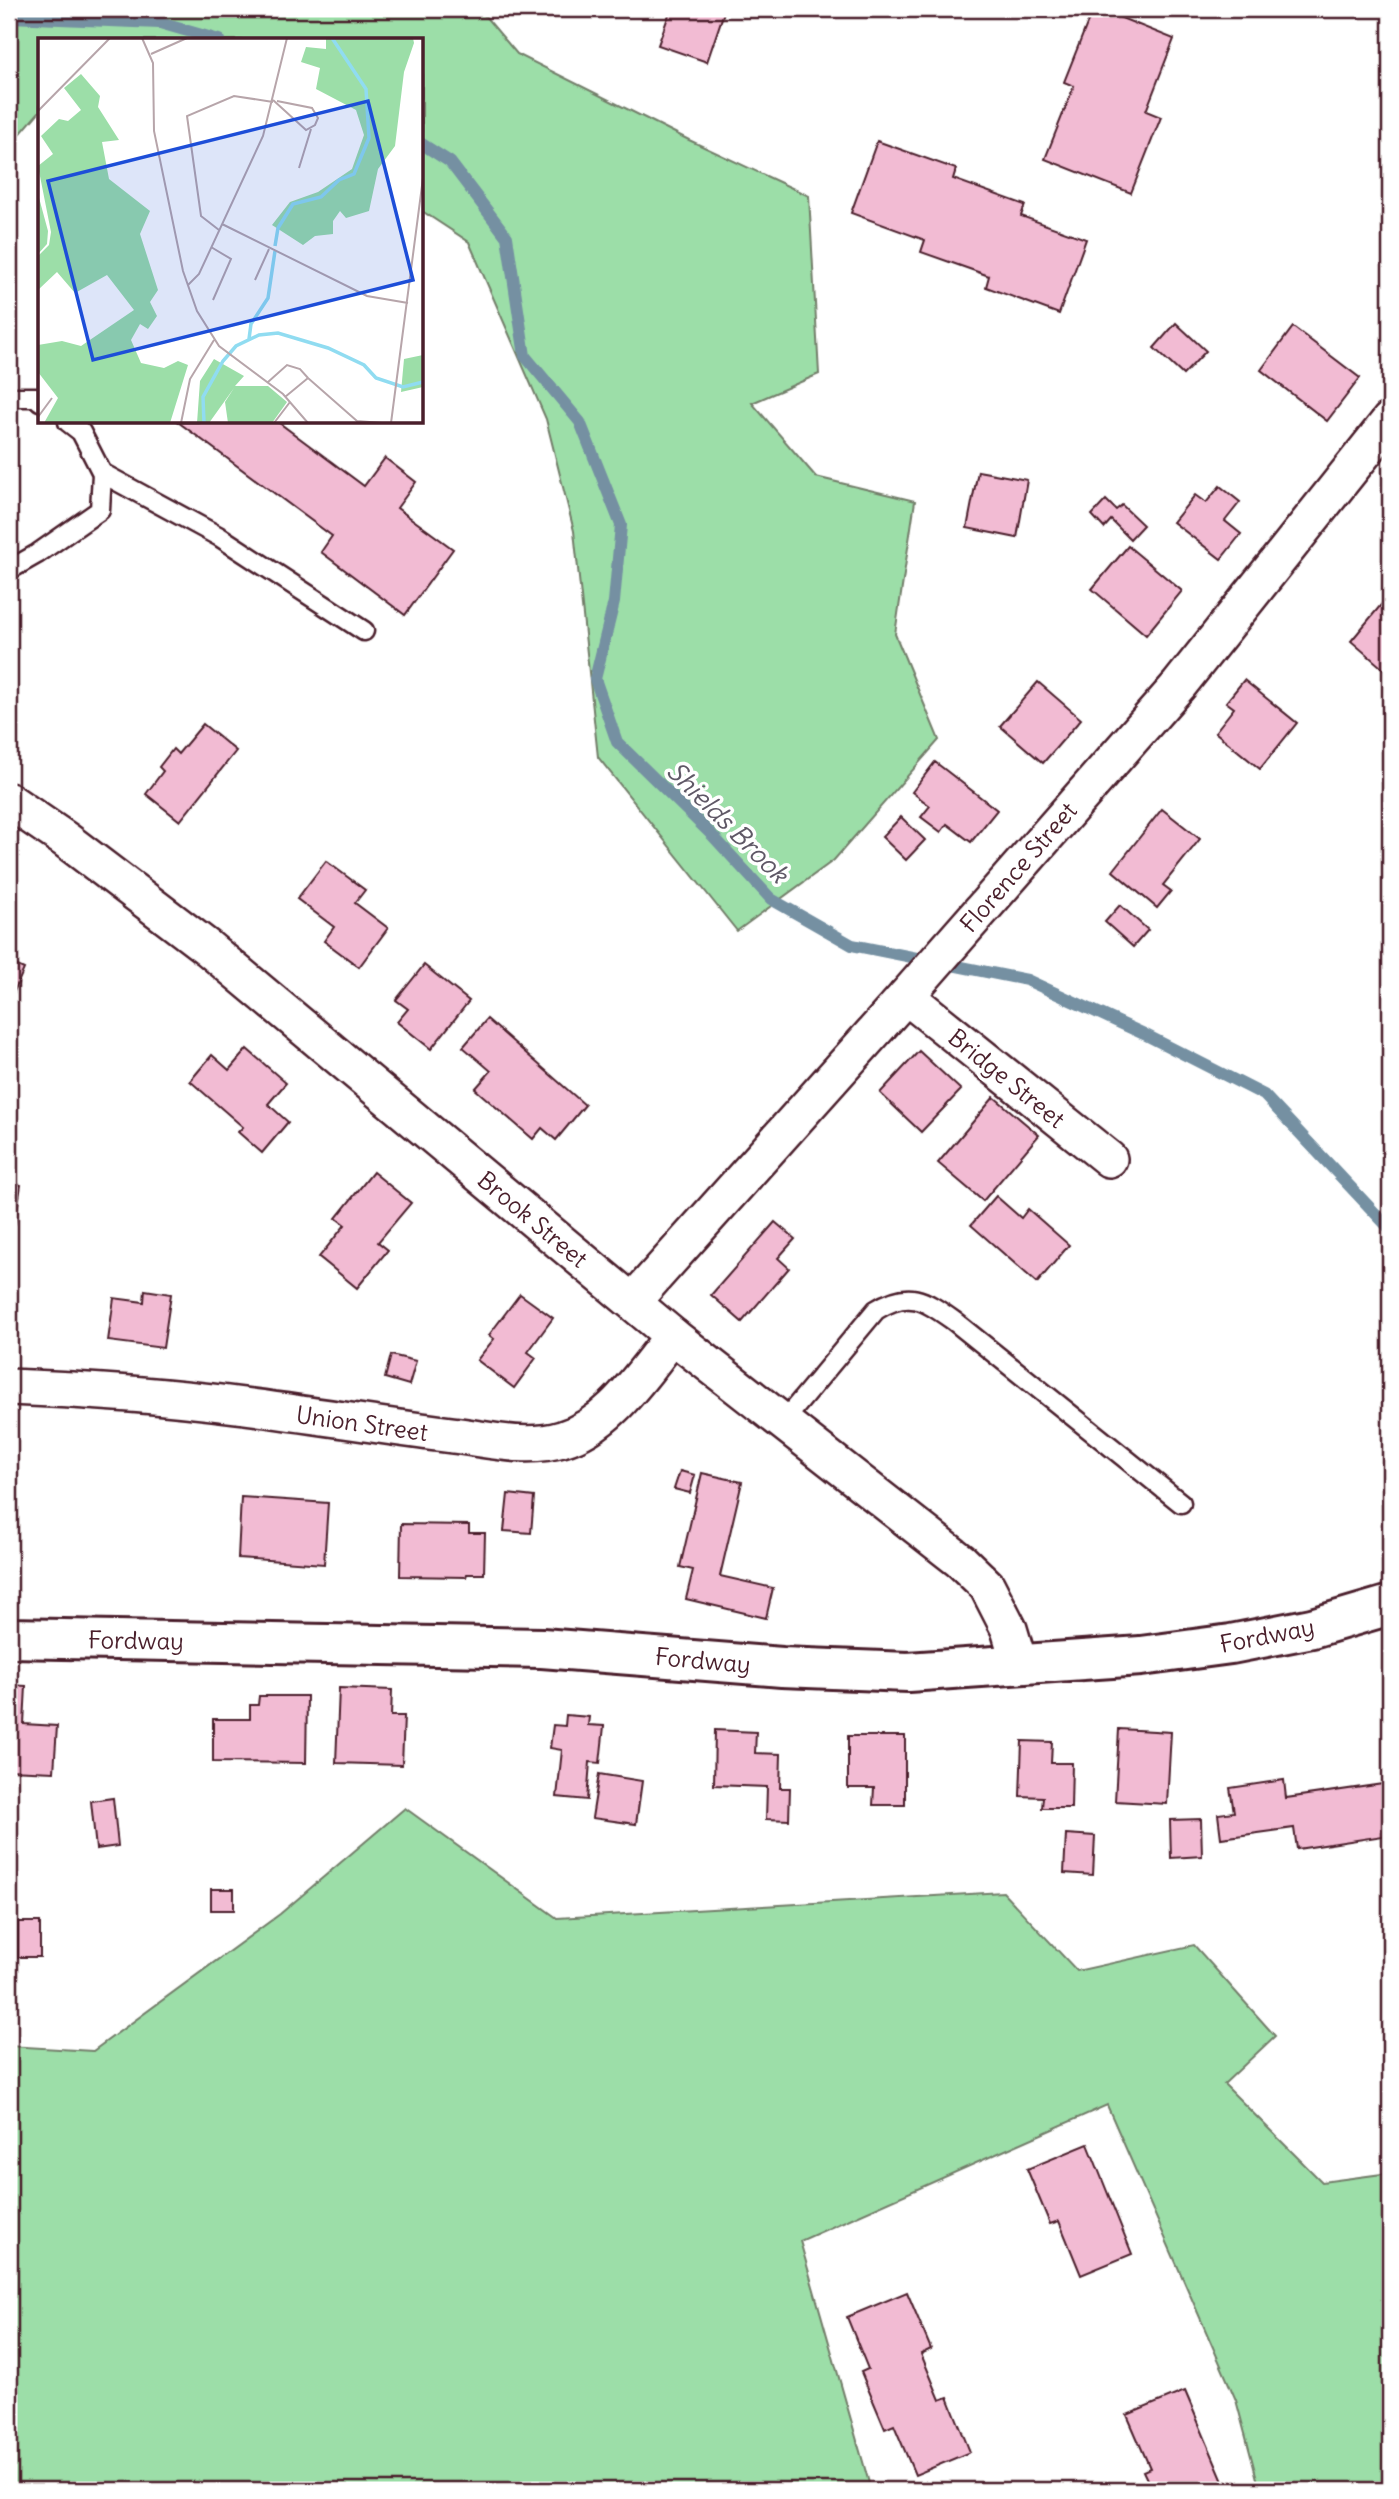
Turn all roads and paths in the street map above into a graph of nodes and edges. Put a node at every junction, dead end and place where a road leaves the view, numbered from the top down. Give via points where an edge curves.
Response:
1 (9, 397) edge
2 (38, 399) edge
3 (1390, 420) edge
4 (71, 424) edge
5 (103, 473) junction
6 (9, 570) edge
7 (363, 631) dead end
8 (9, 802) edge
9 (913, 988) junction
10 (1109, 1159) dead end
11 (633, 1301) junction
12 (673, 1336) junction
13 (9, 1387) edge
14 (783, 1422) junction
15 (1181, 1503) dead end
16 (1390, 1605) edge
17 (9, 1638) edge
18 (1020, 1666) junction

1 - 2 lane
3 - 9 street, Florence Street via 1179,685
4 - 5 lane via 81,432
5 - 6 lane via 100,510
5 - 7 lane via 220,537
8 - 11 street, Brook Street via 208,948
9 - 10 street, Bridge Street
9 - 11 street, Florence Street
11 - 12 street, Brook Street
12 - 13 street, Union Street via 610,1410 587,1428 540,1444 197,1400
12 - 14 street, Brook Street
14 - 15 lane via 876,1310 892,1300 912,1297 954,1321
14 - 18 street, Brook Street via 987,1586 1009,1629
16 - 18 street, Fordway via 1312,1628 1231,1644
17 - 18 street, Fordway via 542,1648 908,1672

